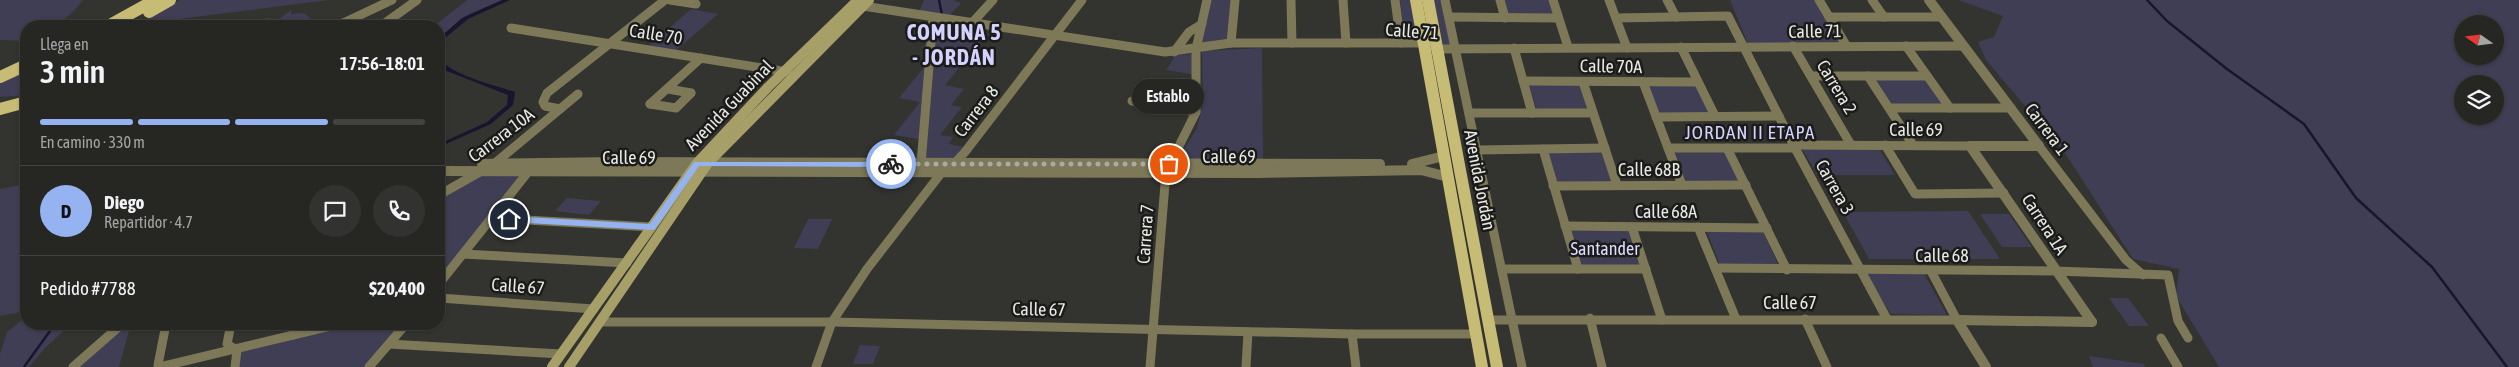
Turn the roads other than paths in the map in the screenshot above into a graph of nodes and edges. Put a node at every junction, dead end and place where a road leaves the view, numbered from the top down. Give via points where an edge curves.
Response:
1 (155, 0) edge
2 (170, 0) edge
3 (392, 0) edge
4 (417, 0) edge
5 (665, 0) edge
6 (670, 0) edge
7 (993, 0) edge
8 (1082, 0) edge
9 (1207, 0) edge
10 (1235, 0) edge
11 (1291, 0) edge
12 (1343, 0) edge
13 (1395, 0) edge
14 (1416, 0) edge
15 (1428, 0) edge
16 (1445, 0) edge
17 (1500, 0) edge
18 (1553, 0) edge
19 (1609, 0) edge
20 (1667, 0) edge
21 (1819, 0) edge
22 (1872, 0) edge
23 (1929, 0) edge
24 (863, 2) edge
25 (695, 4) edge
26 (1449, 17) junction
27 (1829, 17) junction
28 (1884, 17) junction
29 (1942, 17) junction
30 (933, 18) junction
31 (1505, 18) junction
32 (1558, 18) junction
33 (1616, 18) junction
34 (1676, 18) junction
35 (119, 20) edge
36 (134, 20) edge
37 (350, 20) edge
38 (390, 20) edge
39 (972, 23) junction
40 (1202, 24) junction
41 (511, 28) dead end
42 (1056, 34) junction
43 (1231, 43) junction
44 (1292, 43) junction
45 (1346, 43) junction
46 (1401, 43) junction
47 (1424, 43) junction
48 (610, 44) junction
49 (1846, 45) junction
50 (1793, 46) junction
51 (1906, 46) junction
52 (1963, 46) junction
53 (1568, 47) junction
54 (1680, 47) junction
55 (1743, 47) junction
56 (1455, 48) junction
57 (1514, 48) junction
58 (1627, 48) junction
59 (1437, 49) junction
60 (1196, 50) junction
61 (1174, 52) junction
62 (701, 58) junction
63 (20, 68) edge
64 (785, 72) junction
65 (796, 73) junction
66 (1811, 76) junction
67 (1868, 76) junction
68 (1927, 76) junction
69 (0, 77) edge
70 (1523, 81) junction
71 (1583, 82) junction
72 (1643, 82) junction
73 (1698, 82) junction
74 (668, 89) junction
75 (578, 94) dead end
76 (0, 100) edge
77 (20, 100) edge
78 (20, 101) edge
79 (20, 101) edge
80 (1132, 101) dead end
81 (0, 104) edge
82 (650, 104) joint
83 (1890, 108) junction
84 (1950, 108) junction
85 (2010, 108) junction
86 (0, 109) edge
87 (560, 109) junction
88 (1196, 112) junction
89 (1469, 113) junction
90 (1532, 113) junction
91 (1593, 113) junction
92 (1715, 116) junction
93 (1779, 116) junction
94 (1656, 117) junction
95 (1852, 145) junction
96 (1885, 145) junction
97 (1913, 145) junction
98 (1794, 146) junction
99 (1970, 146) junction
100 (2039, 146) junction
101 (1605, 148) junction
102 (1668, 148) junction
103 (1727, 148) junction
104 (1543, 149) junction
105 (1477, 150) junction
106 (1444, 156) junction
107 (536, 163) junction
108 (708, 163) junction
109 (445, 164) edge
110 (494, 164) junction
111 (921, 164) junction
112 (954, 164) junction
113 (1168, 168) junction
114 (445, 170) edge
115 (696, 170) junction
116 (484, 171) junction
117 (528, 172) junction
118 (942, 172) junction
119 (1448, 177) junction
120 (1617, 185) junction
121 (1682, 185) junction
122 (1746, 185) junction
123 (1553, 186) junction
124 (445, 192) edge
125 (2004, 193) junction
126 (491, 218) junction
127 (1565, 226) junction
128 (652, 227) junction
129 (1632, 227) junction
130 (1698, 227) junction
131 (1767, 228) junction
132 (463, 254) junction
133 (626, 263) junction
134 (1715, 268) junction
135 (1502, 269) junction
136 (1578, 269) junction
137 (1646, 269) junction
138 (1787, 270) junction
139 (1862, 271) junction
140 (1931, 271) junction
141 (2055, 271) junction
142 (2143, 275) junction
143 (445, 276) edge
144 (445, 298) edge
145 (594, 309) junction
146 (1512, 318) junction
147 (1590, 318) junction
148 (1805, 319) junction
149 (1887, 319) junction
150 (1489, 320) junction
151 (1662, 320) junction
152 (1736, 320) junction
153 (1957, 320) junction
154 (600, 322) junction
155 (832, 322) junction
156 (2092, 322) joint
157 (1154, 329) junction
158 (115, 330) edge
159 (165, 330) edge
160 (230, 330) edge
161 (294, 330) edge
162 (314, 330) edge
163 (401, 330) edge
164 (1248, 332) junction
165 (1352, 334) junction
166 (1476, 334) junction
167 (293, 335) junction
168 (2161, 338) dead end
169 (2188, 338) dead end
170 (389, 344) junction
171 (237, 350) junction
172 (561, 354) junction
173 (73, 367) edge
174 (163, 367) edge
175 (234, 367) edge
176 (369, 367) edge
177 (552, 367) edge
178 (569, 367) edge
179 (816, 367) edge
180 (1150, 367) edge
181 (1246, 367) edge
182 (1356, 367) edge
183 (1482, 367) edge
184 (1497, 367) edge
185 (1522, 367) edge
186 (1602, 367) edge
187 (1827, 367) edge
188 (1986, 367) edge
189 (2178, 367) edge

1 - 35 main road
2 - 36 main road
3 - 37 street
4 - 38 street
5 - 48 street
6 - 25 street
7 - 39 street
8 - 42 street, Carrera 8
9 - 40 street, Carrera 7
10 - 43 street
11 - 44 street
12 - 45 street
13 - 46 street
14 - 47 main road, Avenida Jordán
15 - 59 main road, Avenida Jordán
16 - 26 street
17 - 31 street
18 - 32 street
19 - 33 street
20 - 34 street
21 - 27 street
22 - 28 street
23 - 29 street, Carrera 1
24 - 30 street, Calle 71
24 - 64 main road, Avenida Guabinal
24 - 65 main road, Avenida Guabinal
26 - 31 street
26 - 56 street
27 - 28 street
27 - 49 street
28 - 29 street
29 - 52 street, Carrera 1
30 - 39 street, Calle 71
30 - 111 street
31 - 32 street
32 - 53 street
33 - 34 street
33 - 58 street
34 - 55 street, Carrera 3 via 1728,16
39 - 42 street, Calle 71
40 - 60 street, Carrera 7
40 - 61 street via 1189,32
41 - 48 street, Calle 70
42 - 61 street, Calle 71 via 1154,52
42 - 112 street, Carrera 8
43 - 44 street, Calle 71
43 - 60 street, Calle 71
44 - 45 street, Calle 71
45 - 46 street, Calle 71
46 - 47 street, Calle 71
47 - 59 street, Calle 71
47 - 106 main road, Avenida Jordán
48 - 62 street, Calle 70
48 - 87 street via 547,93 542,102 545,106
49 - 50 street, Calle 71
49 - 51 street, Calle 71
50 - 55 street, Calle 71
50 - 66 street, Carrera 2
51 - 52 street, Calle 71
51 - 68 street
52 - 85 street, Carrera 1
53 - 57 street, Calle 71
53 - 58 street, Calle 71
54 - 55 street, Calle 71
54 - 58 street, Calle 71
54 - 73 street
55 - 93 street, Carrera 3
56 - 57 street, Calle 71
56 - 59 street, Calle 71
56 - 89 street
57 - 70 street
59 - 150 main road, Avenida Jordán
60 - 61 street, Calle 71
60 - 88 street, Carrera 7
62 - 64 street, Calle 70
62 - 74 street
63 - 69 main road
64 - 65 street, Calle 70
64 - 115 main road, Avenida Guabinal
65 - 108 main road, Avenida Guabinal
66 - 67 street
66 - 95 street, Carrera 2
67 - 68 street
67 - 83 street
68 - 84 street
70 - 71 street, Calle 70A
70 - 90 street
71 - 72 street, Calle 70A
71 - 91 street
72 - 73 street, Calle 70A
72 - 94 street
73 - 92 street
74 - 82 street
74 - 82 street via 691,92 676,108
75 - 87 street, Carrera 10A
76 - 77 main road
78 - 81 main road
79 - 86 main road
80 - 88 street
83 - 84 street
83 - 97 street
84 - 85 street
85 - 100 street, Carrera 1
87 - 110 street, Carrera 10A
88 - 113 street, Carrera 7
89 - 90 street
89 - 105 street
90 - 91 street
91 - 101 street
92 - 93 street
92 - 94 street
93 - 98 street, Carrera 3
94 - 102 street
95 - 96 street, Calle 69
95 - 98 street, Calle 69
96 - 97 street, Calle 69
96 - 125 street via 1915,194
97 - 99 street, Calle 69
98 - 103 street, Calle 69
98 - 139 street, Carrera 3
99 - 100 street, Calle 69
99 - 125 street, Carrera 1A
100 - 142 street, Carrera 1 via 2126,260
101 - 104 street
101 - 120 street
102 - 103 street, Calle 69
102 - 121 street
103 - 122 street
104 - 105 street
104 - 123 street
105 - 135 street
106 - 113 street, Calle 69 via 1423,164
106 - 119 main road, Avenida Jordán
107 - 110 street, Calle 69
107 - 115 street, Calle 69
107 - 117 street
108 - 111 street, Calle 69
108 - 115 main road, Avenida Guabinal
109 - 110 street, Calle 69
110 - 116 street, Carrera 10A
111 - 112 street, Calle 69
112 - 113 street, Calle 69
112 - 118 street, Carrera 8
113 - 118 street, Calle 69
113 - 119 street, Calle 69 via 1424,170
113 - 157 street, Carrera 7
114 - 116 street, Calle 69
115 - 117 street, Calle 69
115 - 118 street, Calle 69
115 - 128 main road, Avenida Guabinal
115 - 154 main road, Avenida Guabinal
116 - 117 street, Calle 69
116 - 124 street, Carrera 10A
117 - 126 street
118 - 155 street, Carrera 8 via 867,269
119 - 166 main road, Avenida Jordán
120 - 121 street, Calle 68B
120 - 123 street, Calle 68B
121 - 122 street, Calle 68B
122 - 131 street
123 - 127 street
125 - 141 street, Carrera 1A
126 - 128 street
126 - 132 street
127 - 129 street, Calle 68A
127 - 136 street
128 - 133 main road, Avenida Guabinal
129 - 130 street, Calle 68A
129 - 137 street
130 - 131 street, Calle 68A
130 - 134 street
131 - 138 street
132 - 133 street
132 - 143 street
133 - 145 main road, Avenida Guabinal
134 - 138 street, Calle 68
134 - 152 street
135 - 136 street
135 - 146 street
136 - 137 street
137 - 151 street
138 - 139 street, Calle 68
139 - 140 street, Calle 68
139 - 149 street, Carrera 3
140 - 141 street, Calle 68
140 - 153 street
141 - 142 street, Calle 68
141 - 156 street, Carrera 1A
142 - 169 street, Calle 68 via 2168,275 2178,321
144 - 145 street, Calle 67
145 - 172 main road, Avenida Guabinal
146 - 147 street, Calle 67
146 - 150 street, Calle 67
146 - 185 street
147 - 151 street, Calle 67
147 - 186 street
148 - 149 street, Calle 67
148 - 152 street, Calle 67
148 - 187 street
149 - 153 street, Calle 67
150 - 184 main road, Avenida Jordán
151 - 152 street, Calle 67
153 - 156 street, Calle 67
153 - 188 street
154 - 155 street, Calle 67
154 - 178 main road, Avenida Guabinal
155 - 157 street, Calle 67
155 - 179 street, Carrera 8
157 - 164 street, Calle 67
157 - 180 street, Carrera 7
158 - 173 street
159 - 174 street via 158,365
160 - 171 street via 227,344
161 - 167 street
162 - 167 street
163 - 170 street
164 - 165 street, Calle 67
164 - 181 street
165 - 166 street, Calle 67
165 - 182 street
166 - 183 main road, Avenida Jordán
167 - 171 street
168 - 189 street
170 - 172 street
170 - 176 street
171 - 174 street
171 - 175 street
172 - 177 main road, Avenida Guabinal

